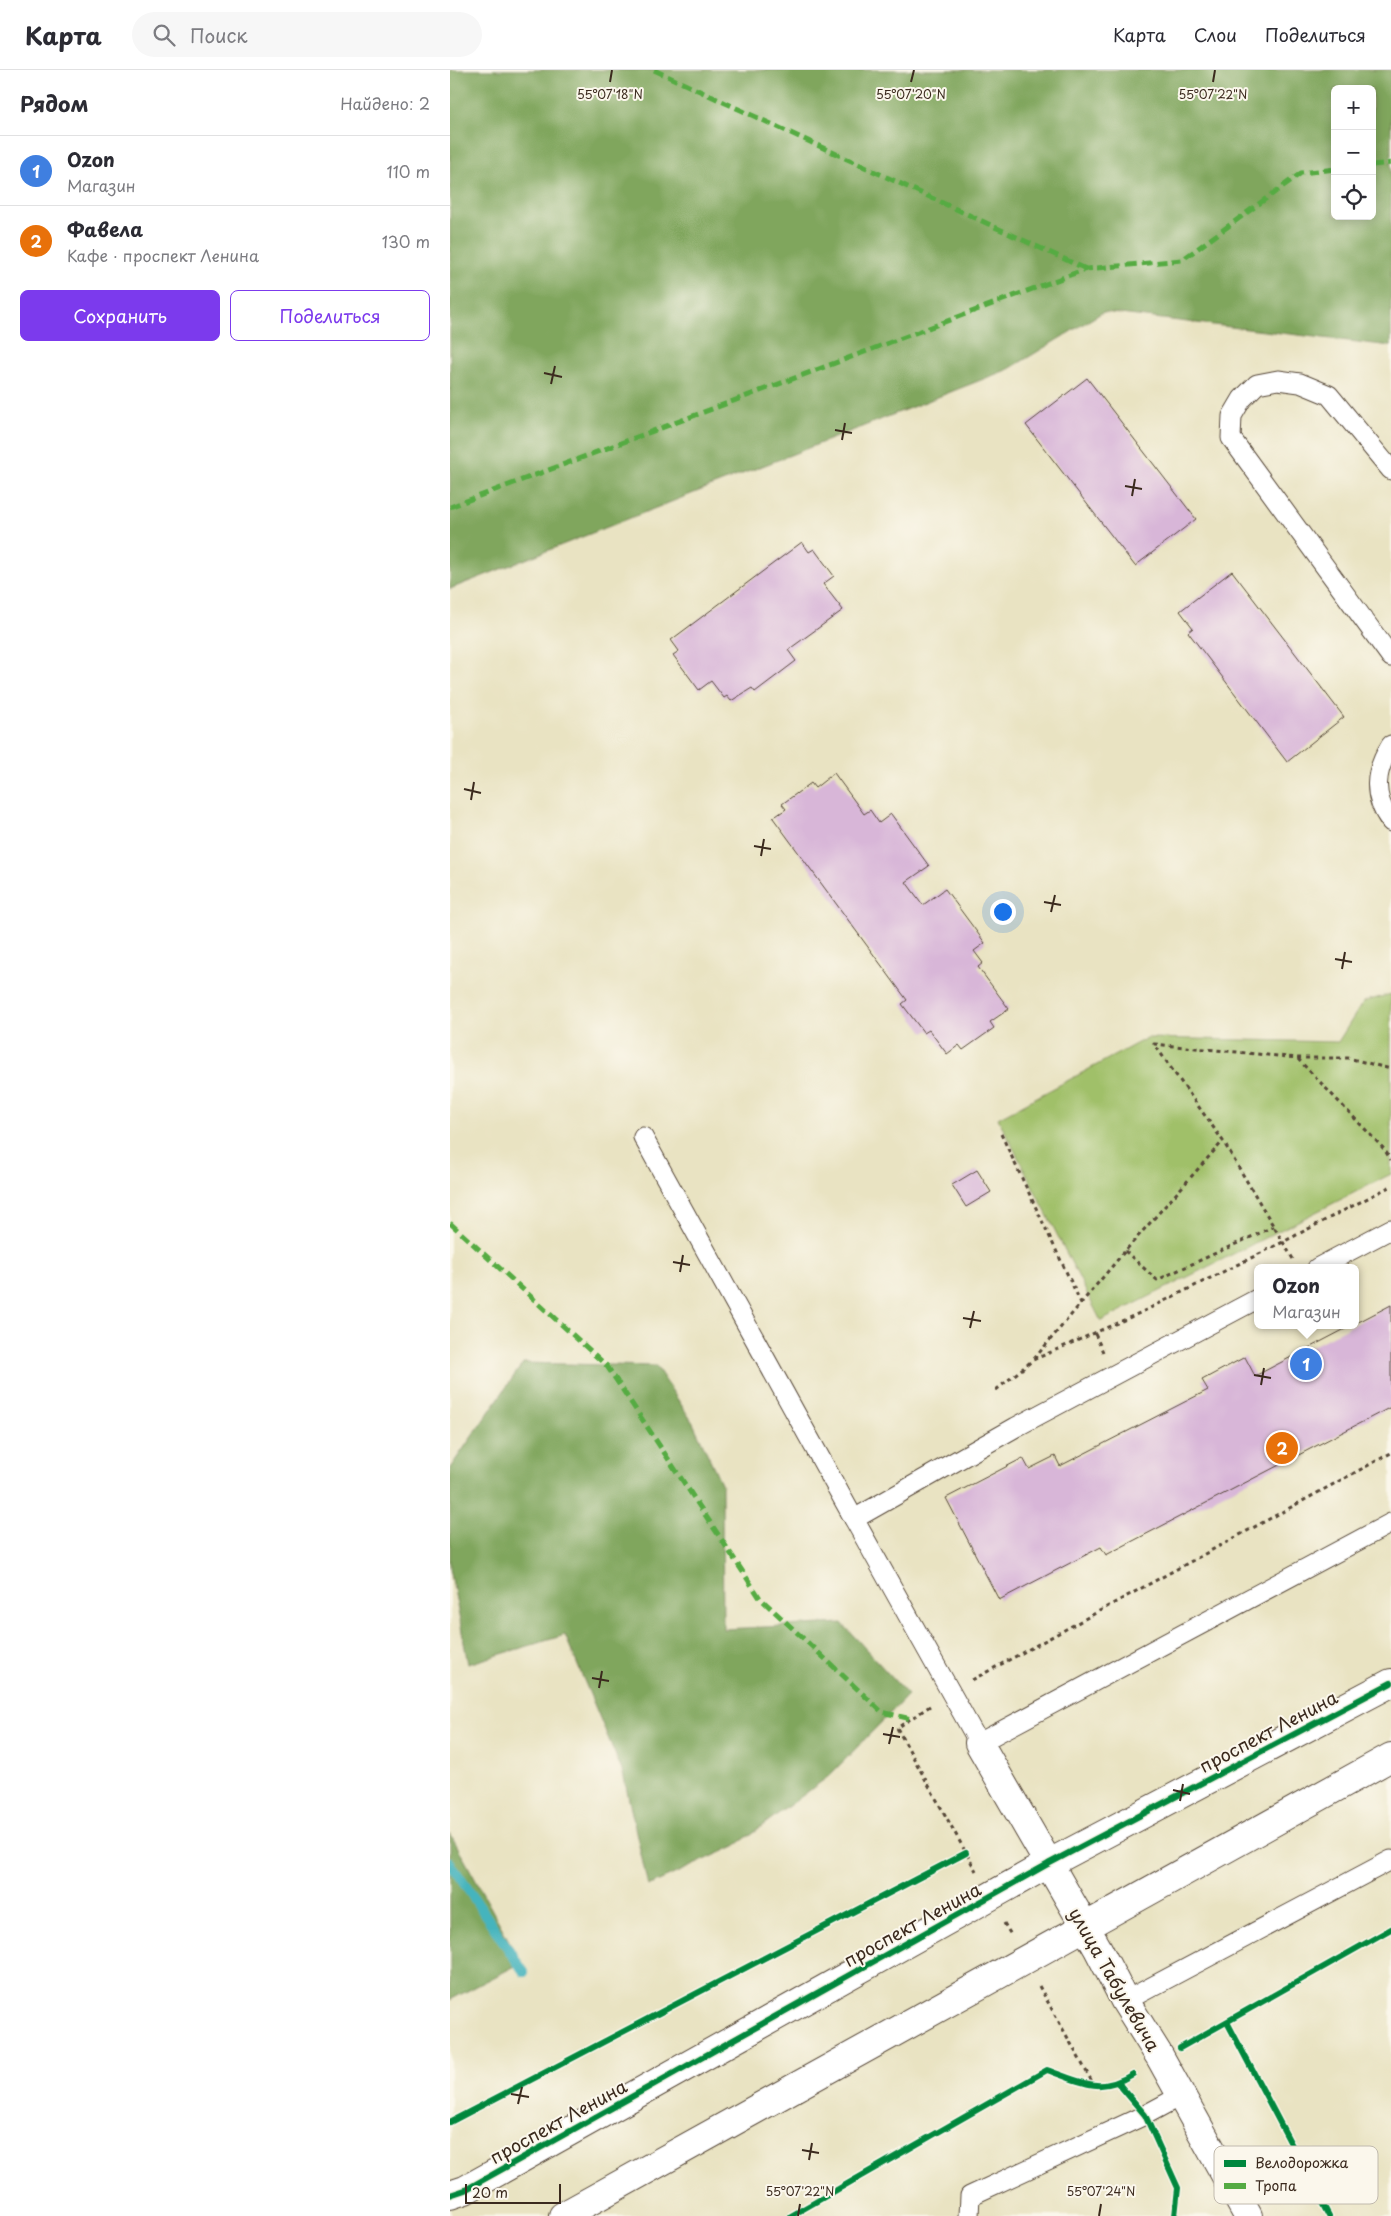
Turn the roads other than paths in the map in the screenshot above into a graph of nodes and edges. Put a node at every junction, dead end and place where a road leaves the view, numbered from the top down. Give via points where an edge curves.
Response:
1 (1391, 470) edge
2 (1391, 657) edge
3 (1391, 745) edge
4 (1391, 822) edge
5 (643, 1137) dead end
6 (1391, 1229) edge
7 (1325, 1264) edge
8 (1254, 1301) edge
9 (854, 1519) junction
10 (1391, 1523) edge
11 (1391, 1683) edge
12 (979, 1743) junction
13 (1391, 1757) edge
14 (1391, 1860) edge
15 (1048, 1864) junction
16 (1085, 1926) junction
17 (1125, 2001) junction
18 (1182, 2096) junction
19 (1214, 2154) edge
20 (450, 2195) edge
21 (1241, 2204) edge
22 (563, 2216) edge
23 (969, 2216) edge
24 (1248, 2216) edge

1 - 2 lane via 1329,395 1300,384 1278,380 1257,384 1242,399 1232,416 1231,438
3 - 4 lane via 1384,756 1376,785 1381,808
5 - 9 lane
6 - 7 lane
8 - 9 lane via 1016,1427
9 - 12 lane
10 - 12 lane
11 - 15 street, проспект Ленина
12 - 15 street, улица Табулевича
13 - 16 street
14 - 17 lane
15 - 16 street, улица Табулевича
15 - 20 street, проспект Ленина via 465,2190
16 - 17 street, улица Табулевича
16 - 22 street
17 - 18 street, улица Табулевича
18 - 19 street, улица Табулевича
18 - 23 lane via 970,2196
21 - 24 street, улица Табулевича

